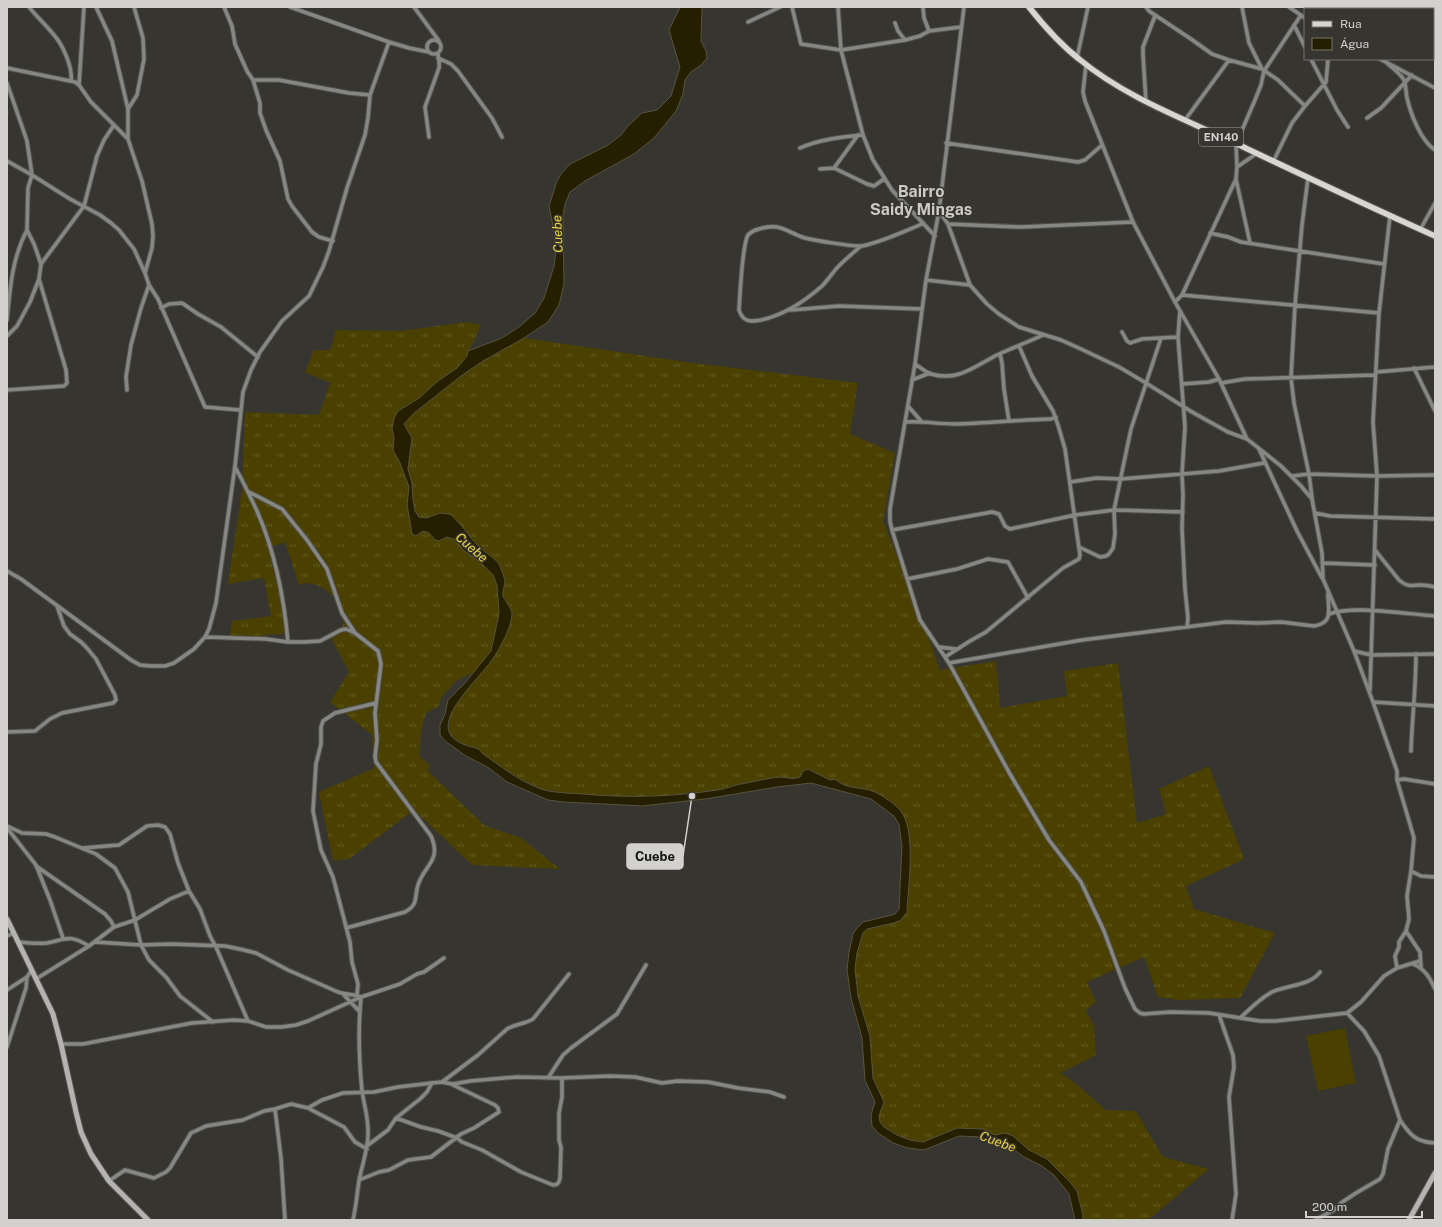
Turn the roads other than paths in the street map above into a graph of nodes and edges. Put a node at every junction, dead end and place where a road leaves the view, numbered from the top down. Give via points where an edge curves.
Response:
1 (29, 7) edge
2 (84, 7) edge
3 (96, 7) edge
4 (134, 7) edge
5 (224, 7) edge
6 (292, 7) edge
7 (414, 7) edge
8 (780, 7) edge
9 (792, 7) edge
10 (838, 7) edge
11 (923, 7) edge
12 (964, 7) edge
13 (1029, 7) edge
14 (1088, 7) edge
15 (1146, 7) edge
16 (1242, 7) edge
17 (1289, 7) edge
18 (1301, 15) junction
19 (1155, 16) junction
20 (1304, 17) edge
21 (748, 22) dead end
22 (895, 23) dead end
23 (1294, 25) junction
24 (961, 27) junction
25 (432, 30) junction
26 (929, 31) junction
27 (905, 40) junction
28 (389, 42) junction
29 (429, 42) junction
30 (440, 42) junction
31 (1304, 45) edge
32 (418, 50) junction
33 (841, 50) junction
34 (429, 52) junction
35 (438, 53) junction
36 (438, 58) junction
37 (1078, 58) junction
38 (1229, 60) junction
39 (1312, 60) edge
40 (1328, 60) edge
41 (1382, 60) edge
42 (1386, 62) junction
43 (1086, 65) junction
44 (7, 68) edge
45 (1263, 70) junction
46 (1412, 75) junction
47 (253, 80) junction
48 (72, 81) junction
49 (1405, 81) junction
50 (7, 83) edge
51 (79, 85) junction
52 (1325, 85) junction
53 (1435, 88) edge
54 (370, 95) junction
55 (1146, 102) junction
56 (1305, 106) junction
57 (128, 109) junction
58 (1367, 118) dead end
59 (1185, 120) junction
60 (114, 126) junction
61 (1348, 127) dead end
62 (858, 135) junction
63 (863, 135) junction
64 (429, 137) dead end
65 (502, 137) dead end
66 (128, 139) junction
67 (946, 144) junction
68 (1236, 144) junction
69 (1102, 145) junction
70 (800, 148) dead end
71 (1435, 150) edge
72 (1256, 154) junction
73 (7, 162) edge
74 (1273, 162) junction
75 (1237, 167) junction
76 (834, 168) junction
77 (820, 169) dead end
78 (32, 174) junction
79 (884, 178) junction
80 (1308, 178) junction
81 (1236, 179) junction
82 (1435, 203) edge
83 (84, 206) junction
84 (939, 211) junction
85 (1390, 216) junction
86 (1134, 222) junction
87 (922, 224) junction
88 (948, 224) junction
89 (27, 230) junction
90 (1420, 230) junction
91 (1210, 233) junction
92 (935, 236) junction
93 (1435, 236) edge
94 (333, 241) junction
95 (1250, 243) junction
96 (860, 246) junction
97 (1301, 252) junction
98 (41, 264) junction
99 (1384, 264) junction
100 (145, 273) junction
101 (39, 279) junction
102 (926, 280) junction
103 (149, 285) junction
104 (970, 285) junction
105 (1182, 295) junction
106 (1175, 302) junction
107 (1295, 305) junction
108 (162, 308) junction
109 (922, 309) junction
110 (790, 310) junction
111 (1180, 310) junction
112 (1378, 313) junction
113 (7, 320) edge
114 (1122, 332) dead end
115 (1043, 335) junction
116 (7, 336) edge
117 (1154, 338) junction
118 (1161, 338) junction
119 (1178, 338) junction
120 (1158, 344) junction
121 (1019, 346) junction
122 (1000, 354) junction
123 (258, 357) junction
124 (915, 364) junction
125 (1435, 367) edge
126 (1414, 368) junction
127 (930, 373) junction
128 (1376, 373) junction
129 (1292, 378) junction
130 (1219, 379) junction
131 (912, 380) junction
132 (1146, 383) junction
133 (1182, 384) junction
134 (1221, 384) junction
135 (7, 390) edge
136 (127, 390) dead end
137 (908, 406) junction
138 (1183, 407) junction
139 (240, 410) junction
140 (1435, 410) edge
141 (1056, 417) junction
142 (1051, 419) junction
143 (921, 421) junction
144 (1009, 421) junction
145 (906, 422) junction
146 (1058, 425) junction
147 (1247, 439) junction
148 (1258, 448) junction
149 (1264, 463) junction
150 (235, 466) junction
151 (1182, 474) junction
152 (1309, 474) junction
153 (1292, 476) junction
154 (1377, 476) junction
155 (1435, 476) edge
156 (1120, 479) junction
157 (1070, 482) junction
158 (248, 492) junction
159 (1312, 499) junction
160 (1114, 510) junction
161 (1183, 512) junction
162 (1315, 513) junction
163 (1075, 515) junction
164 (1376, 517) junction
165 (1435, 519) edge
166 (892, 530) junction
167 (1079, 547) junction
168 (1375, 550) junction
169 (1322, 563) junction
170 (1375, 565) junction
171 (7, 571) edge
172 (907, 579) junction
173 (1323, 580) junction
174 (1435, 587) edge
175 (1327, 591) junction
176 (1028, 598) junction
177 (56, 605) junction
178 (1337, 611) junction
179 (1373, 611) junction
180 (1329, 614) junction
181 (1435, 616) edge
182 (1188, 618) junction
183 (1195, 626) junction
184 (1187, 627) junction
185 (355, 633) junction
186 (205, 637) junction
187 (288, 642) junction
188 (939, 647) junction
189 (956, 649) junction
190 (1354, 651) junction
191 (1371, 654) junction
192 (1416, 654) junction
193 (1435, 654) edge
194 (945, 657) junction
195 (949, 663) junction
196 (1370, 693) junction
197 (1373, 702) junction
198 (376, 703) junction
199 (1414, 704) junction
200 (1435, 706) edge
201 (7, 732) edge
202 (1411, 752) dead end
203 (1397, 771) junction
204 (1404, 778) junction
205 (1397, 780) junction
206 (1435, 784) edge
207 (7, 827) edge
208 (81, 848) junction
209 (36, 865) junction
210 (1411, 870) junction
211 (1435, 877) edge
212 (189, 891) junction
213 (7, 919) edge
214 (135, 920) junction
215 (114, 927) junction
216 (346, 928) junction
217 (1406, 931) junction
218 (14, 933) junction
219 (7, 936) edge
220 (63, 938) junction
221 (18, 942) junction
222 (95, 942) junction
223 (141, 945) junction
224 (89, 946) junction
225 (216, 947) junction
226 (444, 958) dead end
227 (1420, 961) junction
228 (1412, 964) junction
229 (646, 965) dead end
230 (1421, 967) junction
231 (1397, 968) junction
232 (31, 971) junction
233 (1320, 972) dead end
234 (570, 974) dead end
235 (27, 977) junction
236 (36, 979) junction
237 (1435, 989) edge
238 (7, 990) edge
239 (344, 995) junction
240 (359, 996) junction
241 (350, 1002) junction
242 (360, 1012) junction
243 (1347, 1014) junction
244 (1219, 1015) junction
245 (1240, 1018) junction
246 (213, 1022) junction
247 (248, 1022) junction
248 (61, 1044) junction
249 (7, 1047) edge
250 (548, 1078) junction
251 (562, 1078) junction
252 (442, 1082) junction
253 (432, 1083) junction
254 (452, 1084) junction
255 (362, 1092) junction
256 (784, 1097) dead end
257 (308, 1108) junction
258 (276, 1109) junction
259 (396, 1118) junction
260 (1400, 1120) junction
261 (456, 1138) junction
262 (1435, 1143) edge
263 (367, 1147) junction
264 (1435, 1173) edge
265 (109, 1180) junction
266 (359, 1180) junction
267 (148, 1220) edge
268 (285, 1220) edge
269 (353, 1220) edge
270 (1232, 1220) edge
271 (1315, 1220) edge
272 (1409, 1220) edge

1 - 48 street via 60,43 70,65
2 - 51 street
3 - 57 street via 112,41
4 - 57 street via 143,38 144,58 137,96
5 - 47 street via 247,72
6 - 28 street
7 - 25 street
8 - 21 street
9 - 33 street via 801,44
10 - 33 street
11 - 26 street
12 - 24 street
13 - 37 main road, EN140 via 1058,41
14 - 37 street
15 - 19 street
16 - 45 street via 1249,43
17 - 18 street
18 - 20 street
18 - 23 street
19 - 38 street via 1212,54
19 - 55 street via 1143,47
22 - 27 street
23 - 31 street
23 - 45 street
24 - 26 street
24 - 67 street
25 - 29 street
25 - 30 street
26 - 27 street
27 - 33 street
28 - 32 street
28 - 54 street
29 - 30 street
29 - 32 street
29 - 34 street
30 - 35 street via 442,48
32 - 34 street
33 - 63 street
34 - 35 street
35 - 36 street
36 - 64 street via 439,68 424,112
36 - 65 street via 451,64 458,71 492,118
37 - 43 main road, EN140
38 - 45 street
38 - 59 street
39 - 52 street
40 - 52 street
41 - 42 street
42 - 46 street
42 - 49 street
43 - 55 main road, EN140
43 - 69 street via 1083,92
44 - 48 street
45 - 56 street via 1278,80
45 - 68 street via 1255,100
46 - 49 street
46 - 53 street
47 - 54 street via 279,80
47 - 94 street via 260,103 260,113 280,161 288,199 312,232
48 - 51 street
49 - 58 street via 1381,108
49 - 71 street via 1410,109 1426,144
50 - 78 street via 27,141
51 - 60 street
52 - 56 street
52 - 61 street
54 - 94 street via 365,135
55 - 59 main road, EN140
56 - 74 street via 1292,123
57 - 66 street
59 - 68 main road, EN140
60 - 66 street
60 - 83 street via 97,156
62 - 63 street
62 - 70 street via 811,143
62 - 76 street
63 - 79 street
66 - 100 street via 142,181 152,224 152,248
67 - 69 street via 1078,162 1085,160
67 - 84 street
68 - 72 main road, EN140
68 - 75 street
69 - 86 street
72 - 74 main road, EN140
72 - 75 street
73 - 78 street
74 - 80 main road, EN140
75 - 81 street
76 - 77 street
76 - 79 street via 874,186
78 - 83 street
78 - 89 street via 28,188
79 - 87 street
80 - 85 main road, EN140
80 - 97 street
81 - 91 street
81 - 95 street
82 - 90 street
83 - 98 street
83 - 100 street via 119,230 134,249
84 - 88 street
84 - 92 street
85 - 90 main road, EN140
85 - 99 street
86 - 88 street via 1021,227
86 - 106 street
87 - 92 street
87 - 96 street
88 - 104 street
89 - 98 street
89 - 113 street via 16,255
90 - 93 main road, EN140
91 - 95 street via 1237,242
91 - 105 street
92 - 102 street
94 - 123 street via 309,296 282,321
95 - 97 street
96 - 110 street via 822,286
96 - 110 street via 805,238 777,226 758,229 749,234 746,239 742,272 742,316 751,322 772,318
97 - 99 street
97 - 107 street
98 - 101 street
99 - 112 street
100 - 103 street
101 - 116 street via 17,326
101 - 135 street via 68,383 64,386
102 - 104 street
102 - 109 street
103 - 108 street
103 - 136 street via 131,345 126,377
104 - 115 street via 986,304 1009,322
105 - 106 street
105 - 107 street
106 - 111 street
107 - 112 street
107 - 129 street
108 - 123 street via 169,304 182,303 221,327
108 - 139 street via 205,407
109 - 110 street via 839,306
109 - 124 street
111 - 119 street
111 - 130 street
112 - 128 street
114 - 117 street via 1130,343
115 - 121 street
115 - 132 street via 1081,349
117 - 118 street
117 - 120 street
118 - 119 street
118 - 120 street
119 - 133 street
120 - 132 street
121 - 122 street
121 - 141 street via 1032,376
122 - 127 street via 970,370 954,375
122 - 144 street
123 - 139 street via 246,381
124 - 127 street
124 - 131 street
125 - 126 street
126 - 128 street
126 - 140 street
127 - 131 street
128 - 129 street
128 - 154 street via 1373,422
129 - 134 street
129 - 152 street via 1294,403
130 - 133 street
130 - 134 street
131 - 137 street
132 - 138 street
132 - 156 street via 1131,429
133 - 138 street
134 - 147 street
137 - 143 street
137 - 145 street
138 - 147 street via 1228,432
138 - 151 street via 1185,427
139 - 150 street
141 - 142 street
141 - 146 street
142 - 144 street
142 - 146 street
143 - 144 street via 954,424
143 - 145 street
145 - 166 street via 890,509
146 - 157 street
147 - 148 street
148 - 149 street
148 - 153 street
149 - 151 street
149 - 173 street
150 - 158 street
150 - 186 street via 216,603
151 - 156 street
151 - 161 street
152 - 153 street
152 - 154 street
152 - 159 street
153 - 159 street
154 - 155 street
154 - 164 street
156 - 157 street via 1092,478
156 - 160 street
157 - 163 street
158 - 185 street via 284,511 307,540 327,569 342,614
158 - 187 street via 262,525 282,593
159 - 162 street
160 - 161 street
160 - 163 street
160 - 167 street via 1115,534 1113,548 1109,554 1100,557
161 - 182 street
162 - 164 street via 1330,516
162 - 169 street
163 - 166 street via 1010,529 1005,526 999,514 992,512
163 - 167 street
164 - 165 street
164 - 168 street
166 - 172 street
167 - 176 street via 1079,559 1063,568
168 - 170 street
168 - 174 street via 1404,584
169 - 170 street
169 - 173 street
170 - 179 street
171 - 177 street
172 - 176 street via 957,569 988,559 1008,562
172 - 188 street via 920,620
173 - 175 street
175 - 178 street
175 - 180 street
176 - 189 street via 986,632
177 - 186 street via 140,665 165,666 174,663 194,649
177 - 201 street via 64,626 96,659 116,700 113,703 62,713 50,718 35,731
178 - 179 street
178 - 180 street
178 - 190 street
179 - 181 street
179 - 191 street
180 - 183 street via 1324,623 1314,626 1274,621 1226,622
182 - 183 street
182 - 184 street
183 - 184 street
184 - 195 street via 1082,640
185 - 187 street via 346,629 320,641
185 - 198 street via 378,651 380,657
186 - 187 street
188 - 189 street
188 - 194 street
189 - 194 street
190 - 191 street
190 - 196 street
191 - 192 street
191 - 196 street
192 - 193 street
192 - 199 street
194 - 195 street
195 - 244 street via 1043,832 1081,882 1135,1009 1144,1014 1170,1012
196 - 197 street
197 - 199 street
197 - 203 street
198 - 216 street via 335,713 323,721 316,764 313,811 315,823
198 - 216 street via 376,762 431,836 435,849 434,857 418,884 411,909
199 - 200 street
199 - 202 street
203 - 204 street
203 - 205 street
204 - 205 street
204 - 206 street
205 - 210 street via 1414,838
207 - 208 street via 22,833 46,834
207 - 209 street
208 - 212 street via 119,845 147,826 161,825 169,831
208 - 214 street via 100,856 117,870 128,892
209 - 215 street via 105,914
209 - 220 street
210 - 211 street via 1421,876
210 - 217 street
212 - 214 street
212 - 225 street via 200,909
213 - 218 street
214 - 215 street
214 - 223 street
215 - 222 street
216 - 240 street
217 - 227 street via 1420,952
217 - 231 street via 1395,956
218 - 219 street
218 - 221 street
220 - 221 street via 39,943
220 - 224 street via 74,938
221 - 232 street
222 - 223 street
222 - 224 street
223 - 225 street
223 - 246 street via 149,960 180,996
224 - 236 street
225 - 239 street via 225,946 256,953
225 - 247 street
226 - 240 street via 400,984
227 - 228 street
227 - 230 street
228 - 230 street
228 - 231 street
229 - 250 street via 617,1014 563,1055
230 - 237 street
231 - 243 street via 1384,976
232 - 235 street
232 - 236 street
233 - 245 street via 1314,979 1262,998
234 - 252 street via 533,1019 507,1029
235 - 238 street
235 - 249 street via 26,988
236 - 248 street via 50,1006
239 - 240 street
239 - 241 street
240 - 241 street
240 - 242 street
241 - 242 street
241 - 247 street via 296,1025 266,1027
242 - 255 street
243 - 245 street via 1276,1021
243 - 260 street via 1364,1031 1379,1056
244 - 245 street
244 - 270 street via 1233,1055 1234,1067 1229,1097 1236,1194
246 - 247 street
246 - 248 street via 192,1023 83,1044
248 - 265 street via 81,1132 91,1154
250 - 251 street
250 - 254 street via 517,1077
251 - 256 street via 610,1076 635,1077 662,1083 708,1082 770,1092
251 - 261 street via 559,1113 560,1178 556,1185 521,1172
252 - 253 street
252 - 254 street
253 - 255 street
253 - 259 street via 420,1099
254 - 261 street via 495,1105 499,1110
255 - 257 street via 336,1095
255 - 263 street via 367,1115
257 - 258 street via 291,1104
257 - 263 street via 344,1127 355,1142
258 - 265 street via 243,1120 210,1125 191,1134 170,1168 154,1178 125,1170
258 - 268 street
259 - 261 street
259 - 263 street via 388,1130
260 - 262 street via 1415,1138
260 - 271 street via 1380,1179
261 - 266 street via 431,1157 408,1160 389,1170
263 - 266 street
264 - 272 street
265 - 267 street
266 - 269 street

